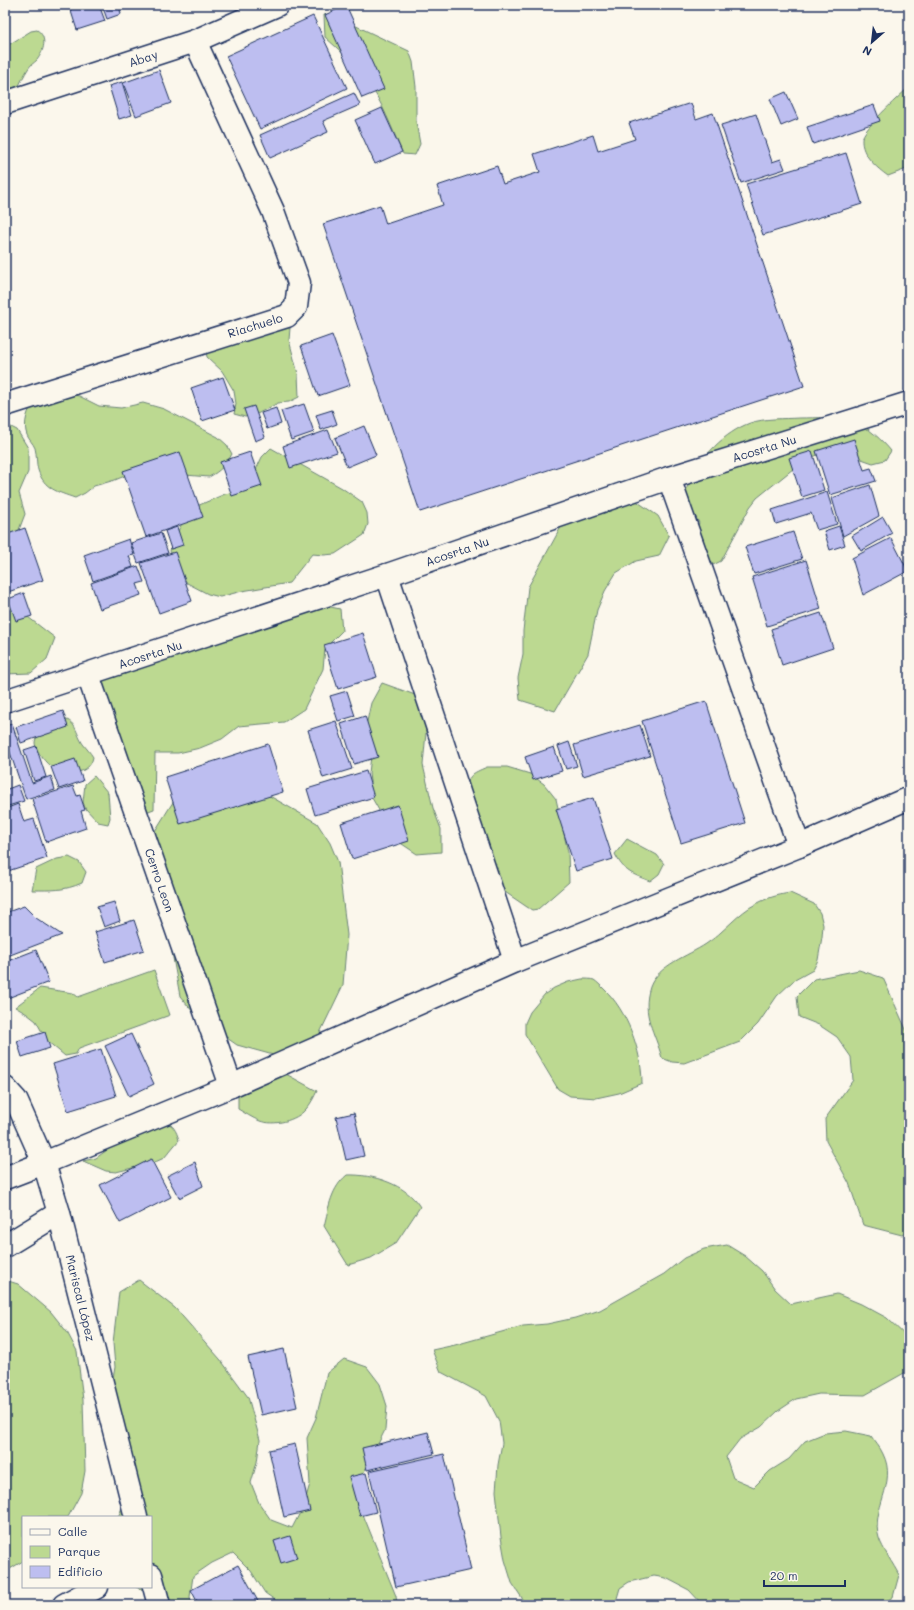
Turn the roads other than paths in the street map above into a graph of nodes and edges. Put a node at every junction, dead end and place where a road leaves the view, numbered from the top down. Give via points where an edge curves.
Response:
1 (277, 5) edge
2 (195, 41) junction
3 (5, 103) edge
4 (909, 403) edge
5 (5, 405) edge
6 (669, 478) junction
7 (388, 575) junction
8 (88, 675) junction
9 (5, 701) edge
10 (909, 798) edge
11 (799, 846) junction
12 (515, 961) junction
13 (231, 1086) junction
14 (5, 1088) edge
15 (44, 1164) junction
16 (5, 1178) edge
17 (59, 1213) junction
18 (5, 1246) edge
19 (136, 1516) edge
20 (152, 1579) edge
21 (95, 1588) edge
22 (64, 1605) edge
23 (159, 1605) edge

1 - 2 street, Abay
2 - 3 street, Abay
2 - 5 street, Riachuelo via 273,212 299,283 296,307 287,316
4 - 6 street, Acosrta Nu
6 - 7 street, Acosrta Nu
6 - 11 street
7 - 8 street, Acosrta Nu
7 - 12 street
8 - 9 street, Acosrta Nu
8 - 13 street, Cerro Leon
10 - 11 street
11 - 12 street
12 - 13 street
13 - 15 street
14 - 15 street, Mariscal López via 16,1100
15 - 16 street
15 - 17 street, Mariscal López
17 - 18 street
17 - 19 street, Mariscal López
20 - 23 street
21 - 22 street

